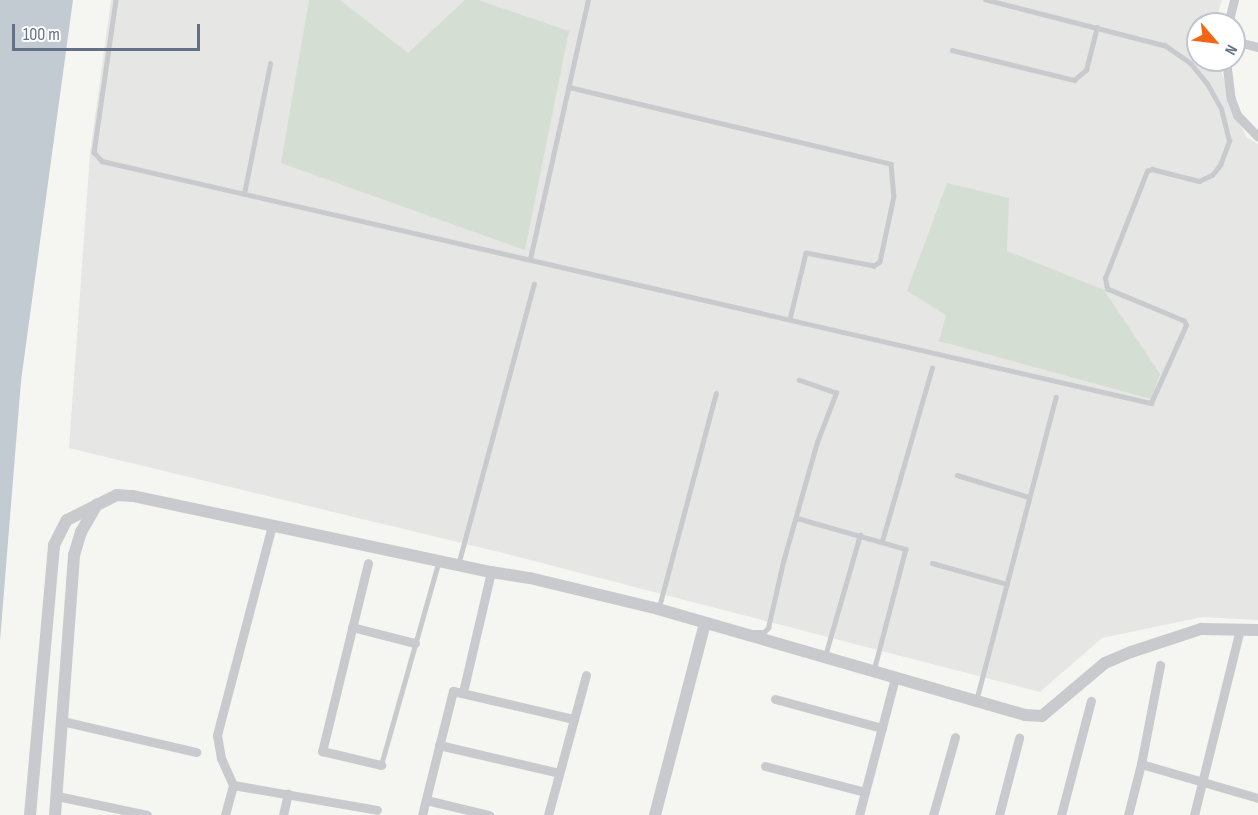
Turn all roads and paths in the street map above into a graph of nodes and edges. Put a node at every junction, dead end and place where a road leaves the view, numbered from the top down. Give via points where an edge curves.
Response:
1 (116, 0) edge
2 (588, 0) edge
3 (986, 0) edge
4 (1097, 27) junction
5 (952, 50) dead end
6 (270, 64) dead end
7 (1228, 72) edge
8 (569, 87) junction
9 (1258, 137) edge
10 (244, 194) junction
11 (530, 259) junction
12 (534, 284) dead end
13 (790, 320) junction
14 (932, 368) dead end
15 (799, 380) dead end
16 (716, 393) dead end
17 (1056, 397) dead end
18 (957, 475) dead end
19 (1029, 497) junction
20 (98, 503) junction
21 (797, 518) junction
22 (272, 525) junction
23 (860, 535) junction
24 (882, 541) junction
25 (438, 560) junction
26 (368, 563) dead end
27 (932, 563) dead end
28 (458, 565) junction
29 (491, 572) junction
30 (1007, 584) junction
31 (658, 609) junction
32 (707, 621) junction
33 (352, 627) junction
34 (1240, 629) junction
35 (1258, 630) edge
36 (415, 643) junction
37 (825, 656) junction
38 (1160, 665) dead end
39 (874, 671) junction
40 (586, 675) dead end
41 (895, 678) junction
42 (464, 692) junction
43 (775, 699) dead end
44 (976, 701) junction
45 (1091, 701) dead end
46 (573, 718) junction
47 (62, 721) junction
48 (882, 728) junction
49 (955, 737) dead end
50 (1019, 738) dead end
51 (439, 745) junction
52 (196, 752) dead end
53 (1141, 764) junction
54 (381, 765) joint
55 (765, 766) dead end
56 (559, 773) junction
57 (1202, 784) junction
58 (232, 785) junction
59 (866, 792) junction
60 (288, 794) junction
61 (57, 796) junction
62 (1258, 798) edge
63 (426, 800) junction
64 (377, 810) dead end
65 (30, 815) edge
66 (55, 815) edge
67 (147, 815) edge
68 (225, 815) edge
69 (283, 815) edge
70 (422, 815) edge
71 (489, 815) edge
72 (548, 815) edge
73 (655, 815) edge
74 (859, 815) edge
75 (933, 815) edge
76 (999, 815) edge
77 (1061, 815) edge
78 (1128, 815) edge
79 (1194, 815) edge

1 - 10 lane via 96,158
2 - 8 lane
3 - 4 lane
4 - 5 lane via 1086,70 1074,80
4 - 13 lane via 1153,41 1175,51 1207,84 1221,109 1229,141 1220,165 1212,175 1199,181 1152,169 1145,173 1105,278 1107,289 1184,321 1151,403
6 - 10 lane
7 - 9 street via 1237,115
8 - 11 lane
8 - 13 lane via 891,164 894,196 880,262 874,266 806,253
10 - 11 lane
11 - 13 lane
12 - 28 lane
14 - 24 lane
15 - 21 lane via 836,393
16 - 31 lane
17 - 19 lane
18 - 19 lane
19 - 30 lane
20 - 22 street via 117,495 133,496
20 - 47 street via 81,532 74,555
20 - 65 street via 67,520 54,545
21 - 23 lane
21 - 32 lane via 768,628 764,632
22 - 25 street
22 - 58 street via 217,735
23 - 24 lane
23 - 37 lane
24 - 39 lane via 907,551
25 - 28 street
25 - 36 lane
26 - 33 street
27 - 30 lane
28 - 29 street
29 - 31 street
29 - 42 street
30 - 44 lane
31 - 32 street
32 - 37 street
32 - 73 street
33 - 36 street
33 - 54 street via 322,751
34 - 35 street
34 - 44 street via 1201,629 1105,663 1041,716
34 - 57 street
36 - 54 lane
37 - 39 street
38 - 53 street
39 - 41 street
40 - 46 street
41 - 44 street
41 - 48 street
42 - 46 street
42 - 51 street via 453,691
43 - 48 street
45 - 77 street
46 - 56 street
47 - 52 street
47 - 61 street
48 - 59 street
49 - 75 street
50 - 76 street
51 - 56 street
51 - 63 street
53 - 57 street
53 - 78 street
55 - 59 street
56 - 72 street
57 - 62 street
57 - 79 street
58 - 60 street
58 - 68 street
59 - 74 street
60 - 64 street
60 - 69 street
61 - 66 street
61 - 67 street
63 - 70 street
63 - 71 street

